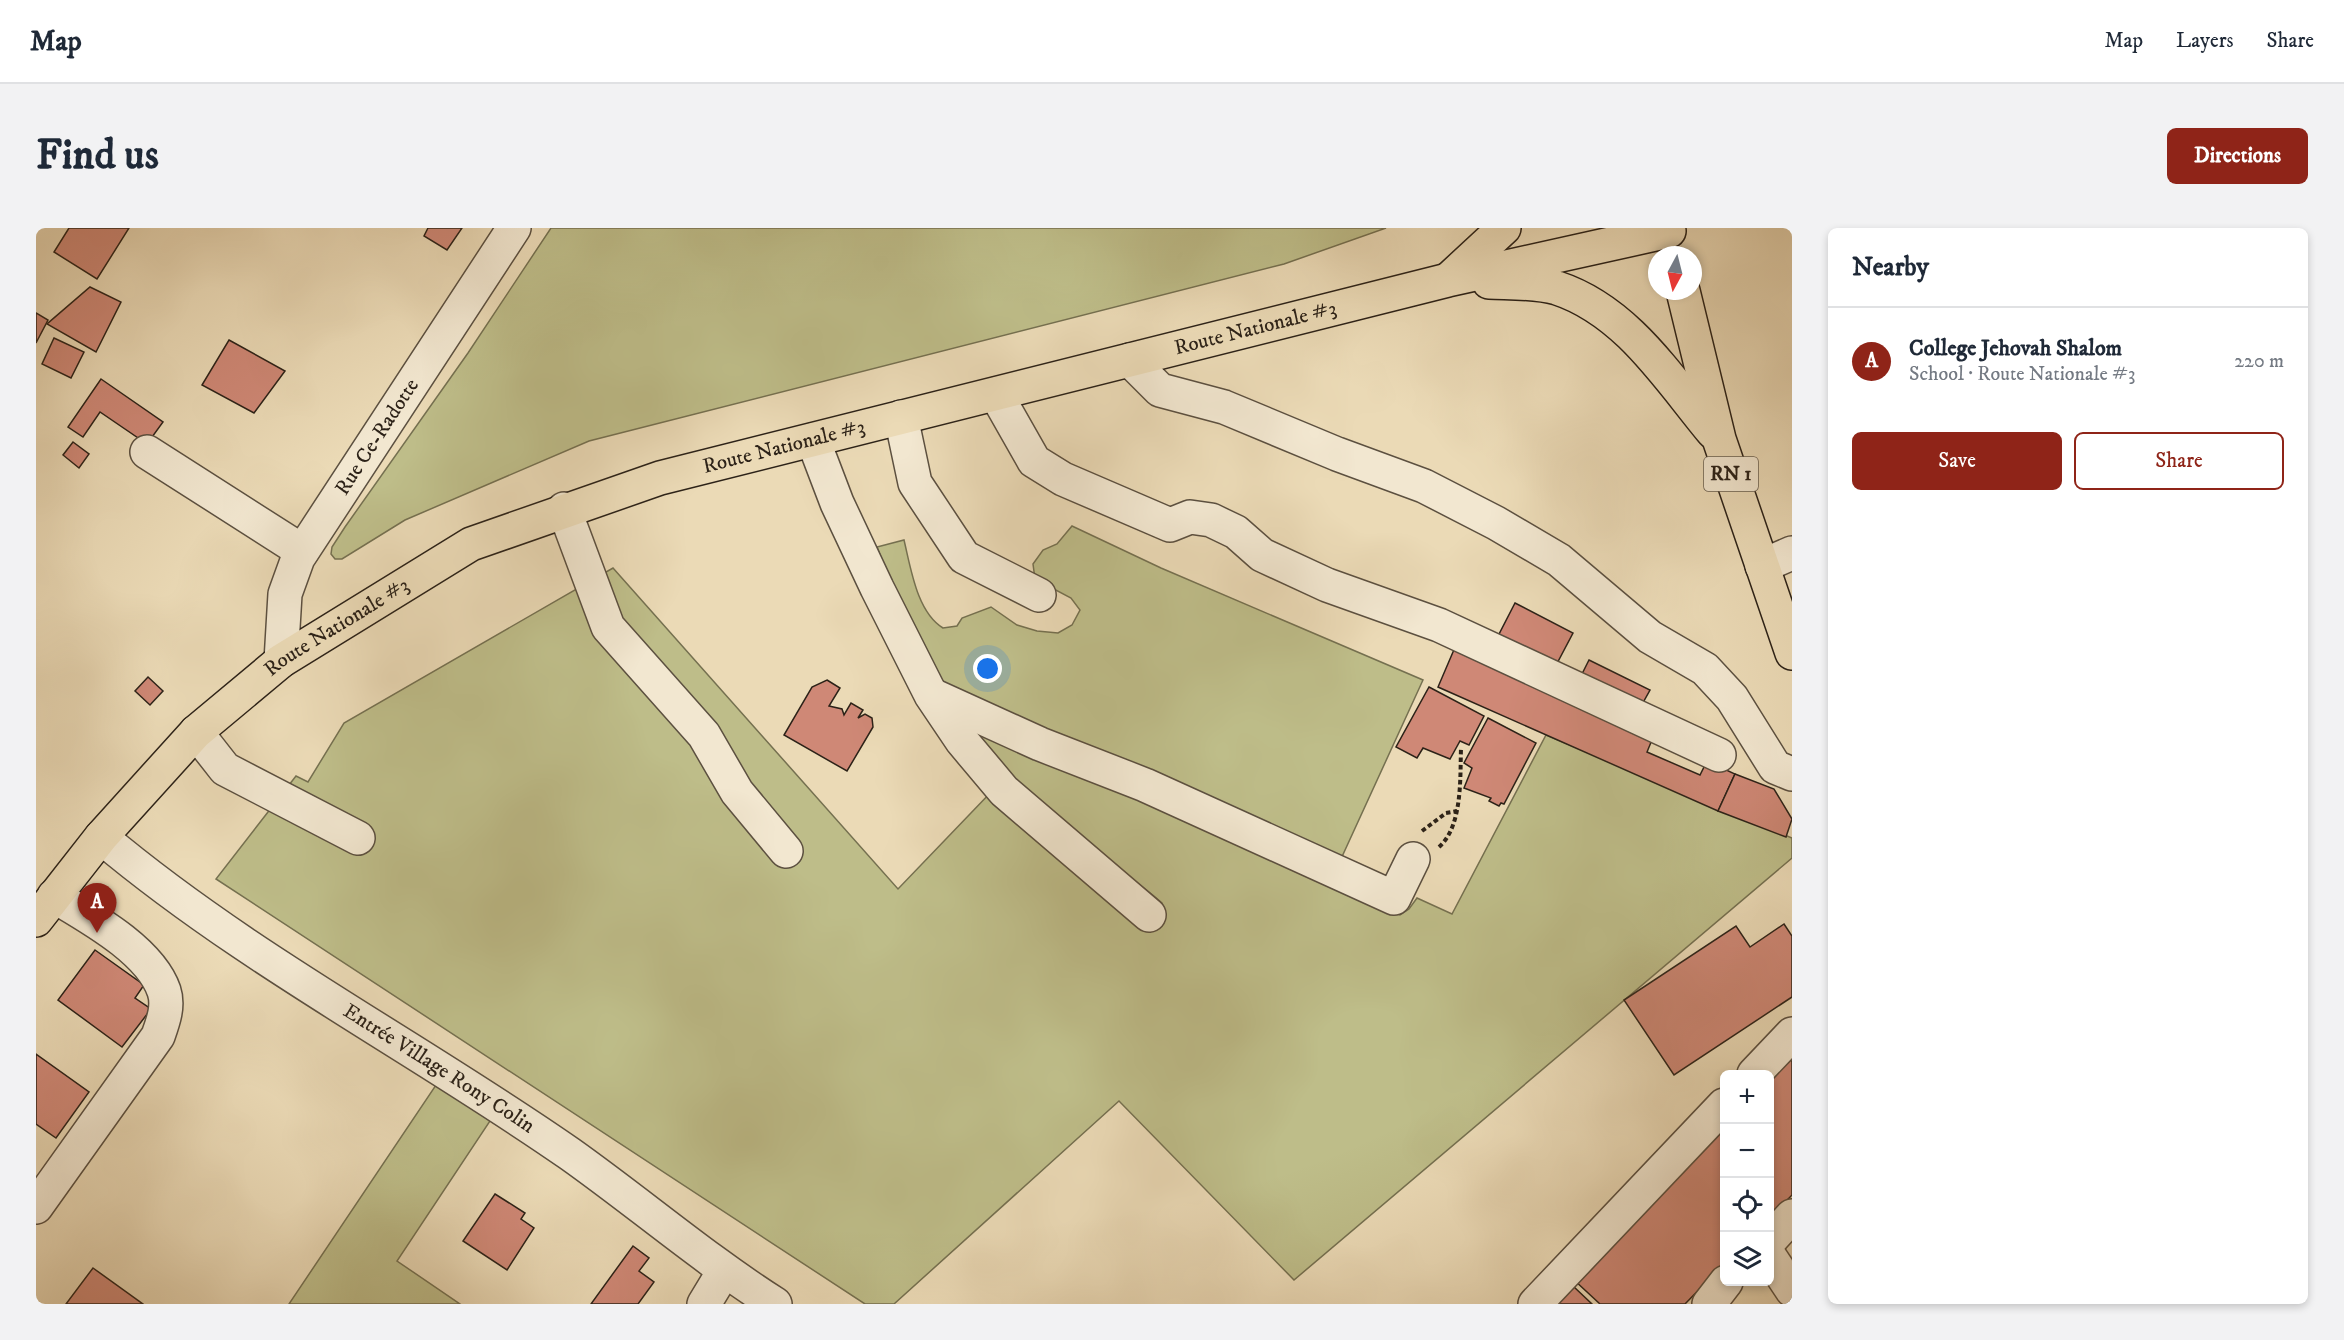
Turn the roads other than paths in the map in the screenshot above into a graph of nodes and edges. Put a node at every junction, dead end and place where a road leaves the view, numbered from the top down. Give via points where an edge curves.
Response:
1 (514, 228) edge
2 (1504, 228) edge
3 (1670, 238) edge
4 (1448, 280) junction
5 (1685, 300) edge
6 (1130, 360) junction
7 (996, 394) junction
8 (901, 417) junction
9 (1719, 439) junction
10 (813, 440) junction
11 (147, 452) dead end
12 (564, 509) junction
13 (302, 551) junction
14 (1792, 554) edge
15 (1762, 566) junction
16 (1039, 595) dead end
17 (1792, 653) edge
18 (282, 661) junction
19 (931, 695) junction
20 (196, 732) junction
21 (1719, 755) dead end
22 (1792, 774) edge
23 (100, 837) junction
24 (358, 838) dead end
25 (786, 851) dead end
26 (1413, 860) road end
27 (45, 908) edge
28 (1149, 915) dead end
29 (1792, 1034) edge
30 (1758, 1070) edge
31 (1720, 1110) edge
32 (39, 1202) edge
33 (1792, 1216) edge
34 (1774, 1236) edge
35 (1774, 1263) edge
36 (724, 1271) junction
37 (1722, 1286) edge
38 (1792, 1290) edge
39 (704, 1304) edge
40 (774, 1304) edge
41 (1535, 1304) edge
42 (1708, 1304) edge

1 - 13 street, Rue Ce-Radotte
2 - 4 main road
3 - 4 main road, Route Nationale #3
4 - 6 main road, Route Nationale #3
4 - 9 main road via 1526,283 1555,288 1586,300 1632,334
5 - 9 main road, RN 1
6 - 7 main road, Route Nationale #3
6 - 22 street via 1160,390 1224,407 1424,486 1559,560 1650,637 1705,669 1732,699 1775,766
7 - 8 main road, Route Nationale #3
7 - 21 street via 1034,461 1064,479 1170,525 1190,517 1212,520 1236,532 1262,555 1327,585 1439,625
8 - 10 main road, Route Nationale #3
8 - 16 street via 915,483 964,557
9 - 15 main road, RN 1
10 - 12 main road, Route Nationale #3 via 660,478
10 - 19 street via 837,503
11 - 13 street
12 - 18 main road, Route Nationale #3 via 471,544
12 - 25 street via 608,627 704,735 737,792
13 - 18 street, Rue Ce-Radotte via 285,594
14 - 15 street
15 - 17 main road, RN 1
18 - 20 main road, Route Nationale #3
19 - 26 street via 1394,898
19 - 28 street via 962,741 1004,791
20 - 23 main road, Route Nationale #3
20 - 24 street via 225,769
23 - 27 main road, Route Nationale #3
23 - 36 street, Entrée Village Rony Colin via 158,885 241,942 570,1154
27 - 32 street via 112,930 157,979 166,1004 158,1036
29 - 30 street
31 - 41 street
33 - 34 street
35 - 38 street
36 - 39 street
36 - 40 street, Entrée Village Rony Colin
37 - 42 street

